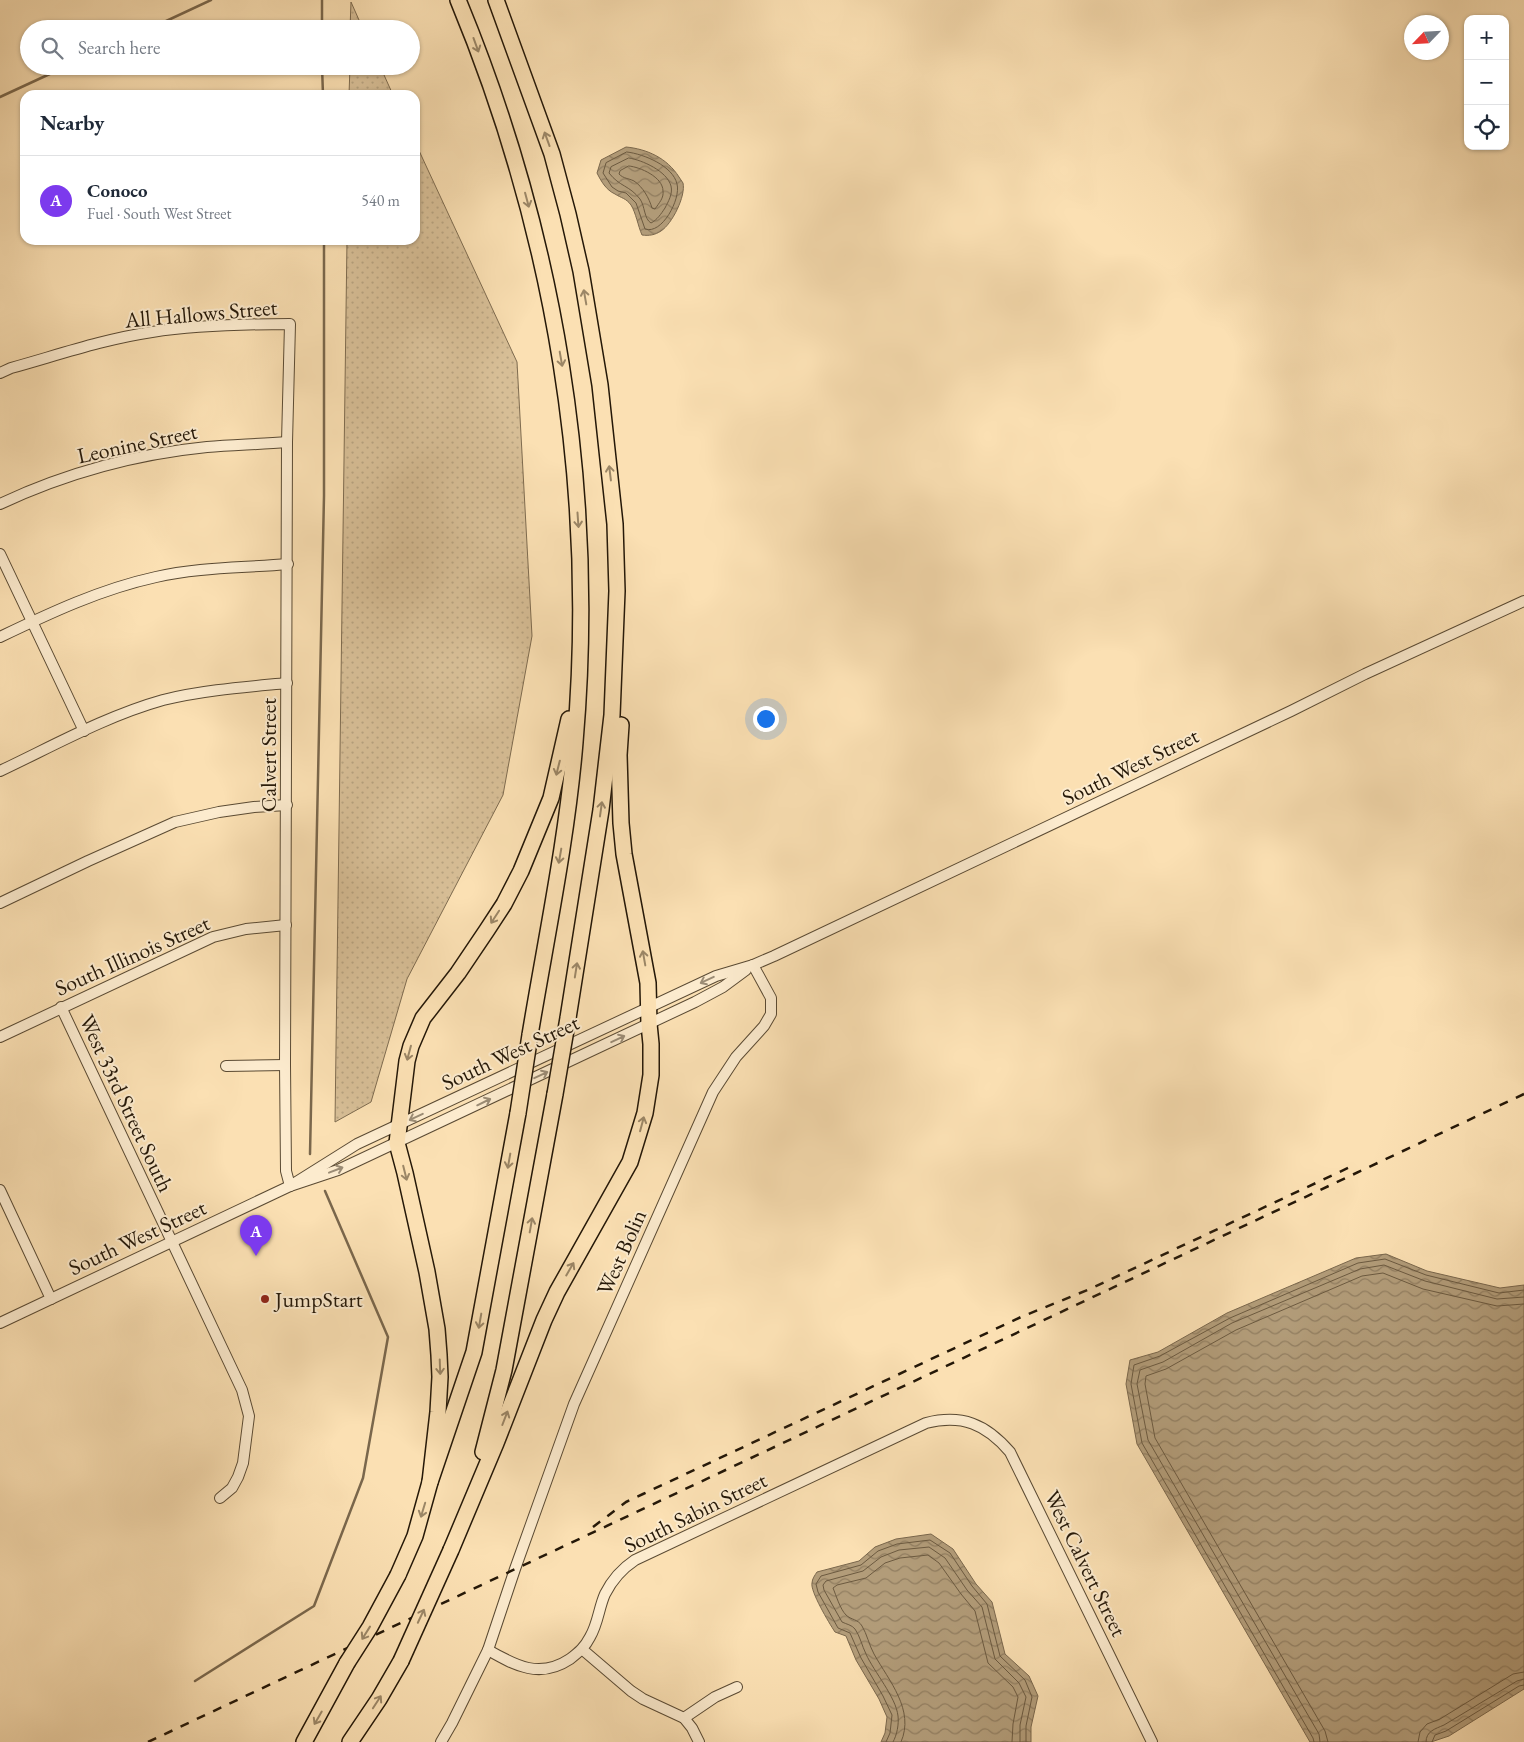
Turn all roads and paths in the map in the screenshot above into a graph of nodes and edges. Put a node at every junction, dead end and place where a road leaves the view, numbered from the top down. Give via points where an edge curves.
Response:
1 (458, 0) edge
2 (496, 0) edge
3 (290, 324) joint
4 (0, 373) edge
5 (287, 442) junction
6 (0, 504) edge
7 (0, 554) edge
8 (288, 564) junction
9 (617, 591) junction
10 (1524, 601) edge
11 (32, 622) junction
12 (0, 637) edge
13 (580, 651) junction
14 (288, 683) junction
15 (84, 731) junction
16 (0, 771) edge
17 (287, 805) junction
18 (0, 903) edge
19 (286, 925) junction
20 (753, 965) junction
21 (650, 1006) junction
22 (61, 1007) junction
23 (649, 1024) junction
24 (0, 1037) edge
25 (285, 1065) junction
26 (226, 1066) dead end
27 (398, 1126) junction
28 (397, 1143) junction
29 (290, 1186) junction
30 (0, 1190) edge
31 (171, 1242) junction
32 (51, 1299) junction
33 (0, 1323) edge
34 (964, 1420) joint
35 (430, 1482) junction
36 (473, 1495) junction
37 (220, 1498) dead end
38 (488, 1650) junction
39 (583, 1650) junction
40 (737, 1687) dead end
41 (684, 1718) junction
42 (304, 1742) edge
43 (350, 1742) edge
44 (441, 1742) edge
45 (700, 1742) edge
46 (1152, 1742) edge

1 -> 13 highway via 522,178 555,323 570,423 578,515
9 -> 2 highway via 615,524 600,384 580,272 552,154
3 - 4 street, All Hallows Street via 239,324 151,332 98,343
3 - 5 street, Calvert Street
5 - 6 street, Leonine Street via 206,448 113,464 72,475
5 - 8 street, Calvert Street
7 - 11 street
8 - 11 street via 154,577 101,593
8 - 14 street, Calvert Street
21 -> 9 highway via 621,823 622,675
36 -> 9 highway, bridge via 504,1370 568,1018 608,753
10 - 20 street, South West Street
11 - 12 street
11 - 15 street
13 -> 27 highway via 570,718 551,798 504,904 423,1018 407,1062
13 -> 35 highway, bridge via 567,812 518,1113 474,1352
14 - 15 street via 176,697 130,711
14 - 17 street, Calvert Street
15 - 16 street
17 - 18 street via 219,812 175,822
17 - 19 street, Calvert Street
19 - 22 street, South Illinois Street via 246,929 213,937
19 - 25 street, Calvert Street
20 -> 21 street, South West Street via 716,976
20 - 23 street, South West Street via 723,987
20 - 38 street, West Bolin via 771,998 771,1014 713,1092 574,1404
21 - 23 highway
21 -> 27 street, South West Street
22 - 24 street, South Illinois Street
22 - 31 street, West 33rd Street South
28 -> 23 street, South West Street
36 -> 23 highway via 557,1292 630,1162 645,1113 651,1075
25 - 26 street
25 - 29 street, Calvert Street via 286,1171
27 - 28 highway
27 - 29 street, South West Street via 357,1144
29 -> 28 street, South West Street via 338,1170
28 -> 35 highway via 437,1329 440,1377
29 - 31 street, South West Street
30 - 32 street
31 - 32 street, South West Street
31 - 37 street, West 33rd Street South via 228,1357 249,1416 240,1472 232,1488
32 - 33 street, South West Street
34 - 39 street, South Sabin Street via 926,1423 635,1560 618,1575 605,1594 592,1635
34 - 46 street, West Calvert Street via 989,1431 1010,1452
35 -> 42 highway, bridge via 398,1575
43 -> 36 highway, bridge via 401,1661
38 - 39 street via 518,1666 539,1669 556,1666
38 - 44 street, West Bolin
39 - 41 street via 631,1692
40 - 41 street
41 - 45 street

